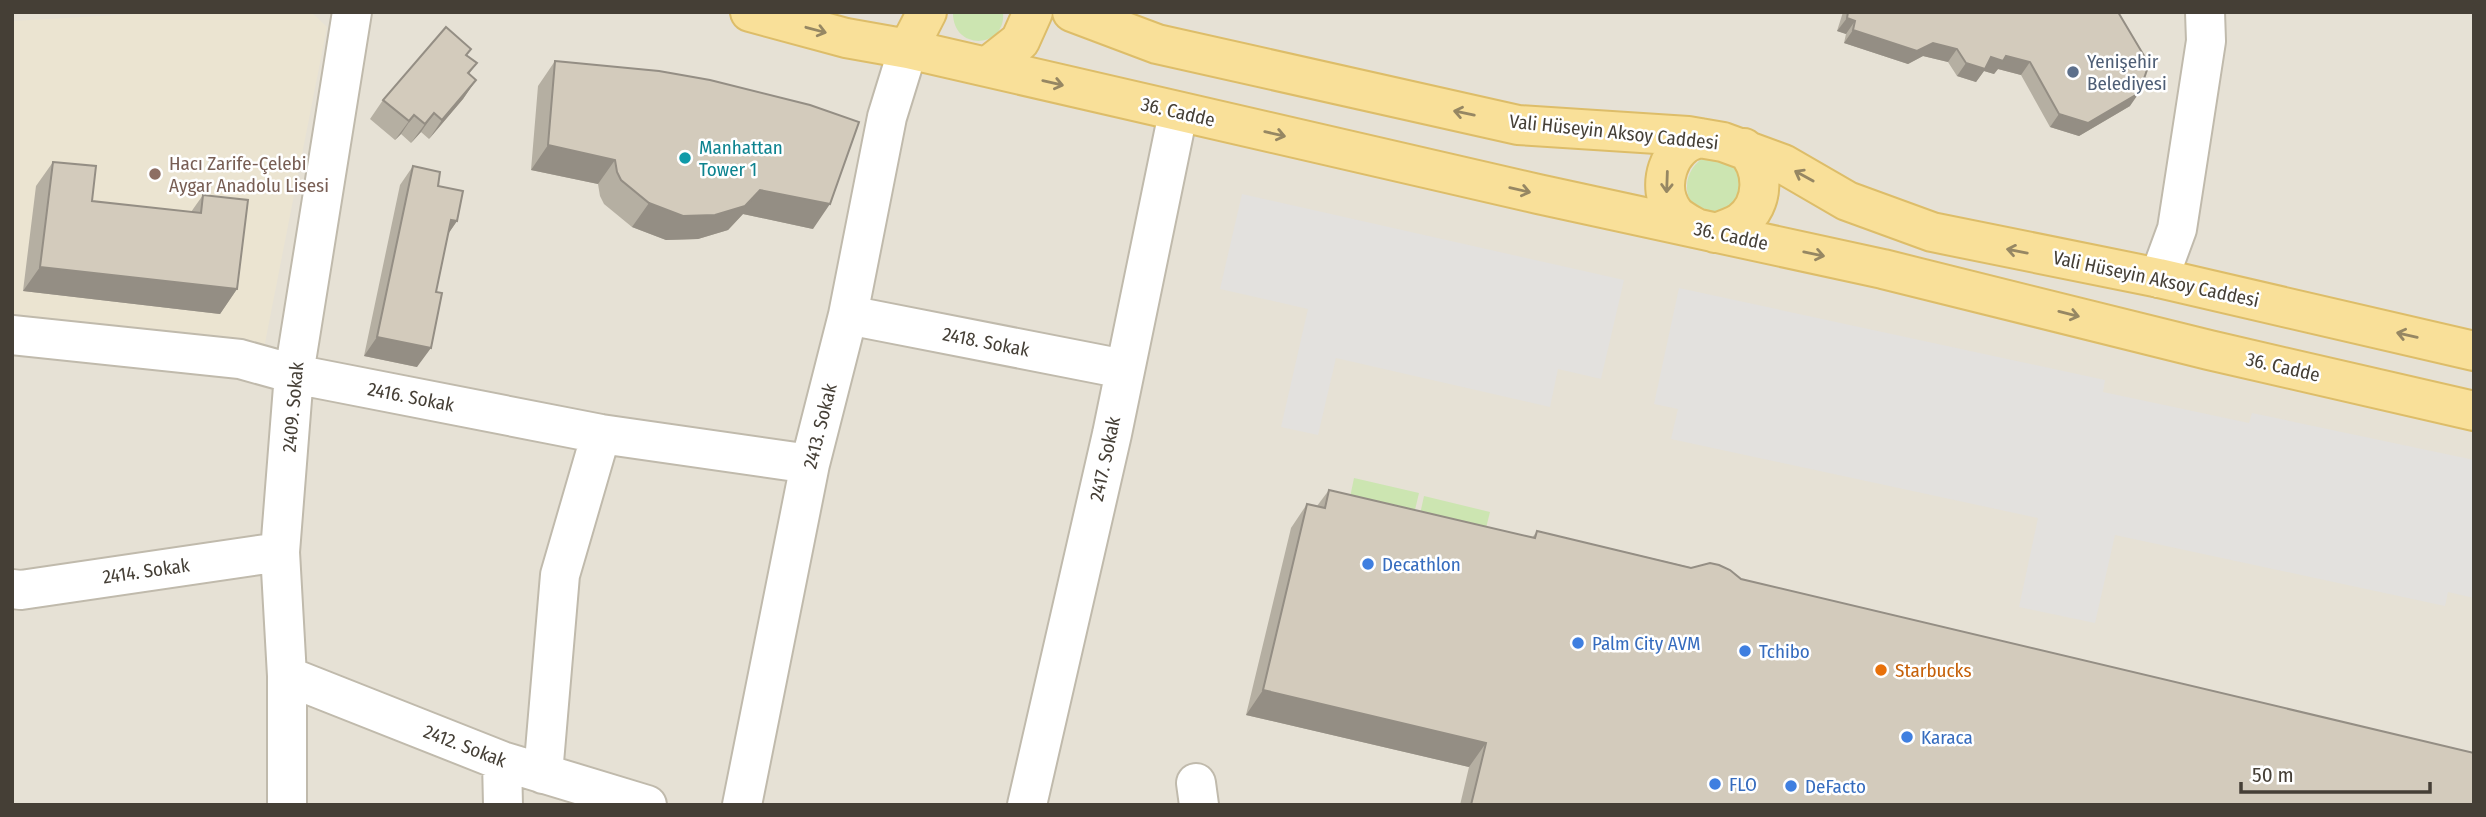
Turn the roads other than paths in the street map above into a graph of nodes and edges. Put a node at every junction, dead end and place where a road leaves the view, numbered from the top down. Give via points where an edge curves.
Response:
1 (352, 12) edge
2 (750, 12) edge
3 (927, 12) edge
4 (1033, 12) edge
5 (1072, 12) edge
6 (1136, 12) edge
7 (2205, 12) edge
8 (1157, 44) junction
9 (908, 49) junction
10 (987, 67) junction
11 (1178, 113) junction
12 (1700, 138) junction
13 (1744, 148) junction
14 (1706, 230) junction
15 (2159, 278) junction
16 (848, 315) junction
17 (12, 335) edge
18 (2474, 351) edge
19 (1124, 369) junction
20 (295, 374) junction
21 (2474, 411) edge
22 (601, 434) junction
23 (810, 464) junction
24 (280, 552) junction
25 (12, 589) edge
26 (287, 676) junction
27 (502, 761) junction
28 (543, 774) junction
29 (287, 805) edge
30 (503, 805) edge
31 (647, 805) edge
32 (742, 805) edge
33 (1027, 805) edge

1 - 20 street, 2409. Sokak
2 -> 9 main road, 36. Cadde
3 - 9 main road
4 - 10 main road via 1020,41
5 - 8 main road, Vali Hüseyin Aksoy Caddesi
6 - 8 main road
7 - 15 street via 2206,41 2176,229
12 -> 8 main road, Vali Hüseyin Aksoy Caddesi via 1518,125
9 - 10 main road, 36. Cadde
9 - 16 street, 2413. Sokak via 887,117
10 -> 11 main road, 36. Cadde
11 -> 14 main road, 36. Cadde
11 - 19 street, 2417. Sokak
12 - 13 main road, Vali Hüseyin Aksoy Caddesi
12 -> 14 main road via 1672,158 1665,186 1675,214
13 - 14 main road via 1757,166 1760,181 1752,209 1730,229
15 -> 13 main road, Vali Hüseyin Aksoy Caddesi via 1932,232 1847,201 1783,164
14 -> 21 main road, 36. Cadde
18 -> 15 main road, Vali Hüseyin Aksoy Caddesi
16 - 19 street, 2418. Sokak
16 - 23 street, 2413. Sokak
17 - 20 street, 2416. Sokak via 240,359
19 - 33 street, 2417. Sokak
20 - 22 street, 2416. Sokak
20 - 24 street, 2409. Sokak
22 - 23 street, 2416. Sokak
22 - 28 street via 560,575
23 - 32 street, 2413. Sokak
24 - 25 street, 2414. Sokak
24 - 26 street, 2409. Sokak
26 - 27 street, 2412. Sokak
26 - 29 street, 2409. Sokak
27 - 28 street, 2412. Sokak
27 - 30 street
28 - 31 street, 2412. Sokak

